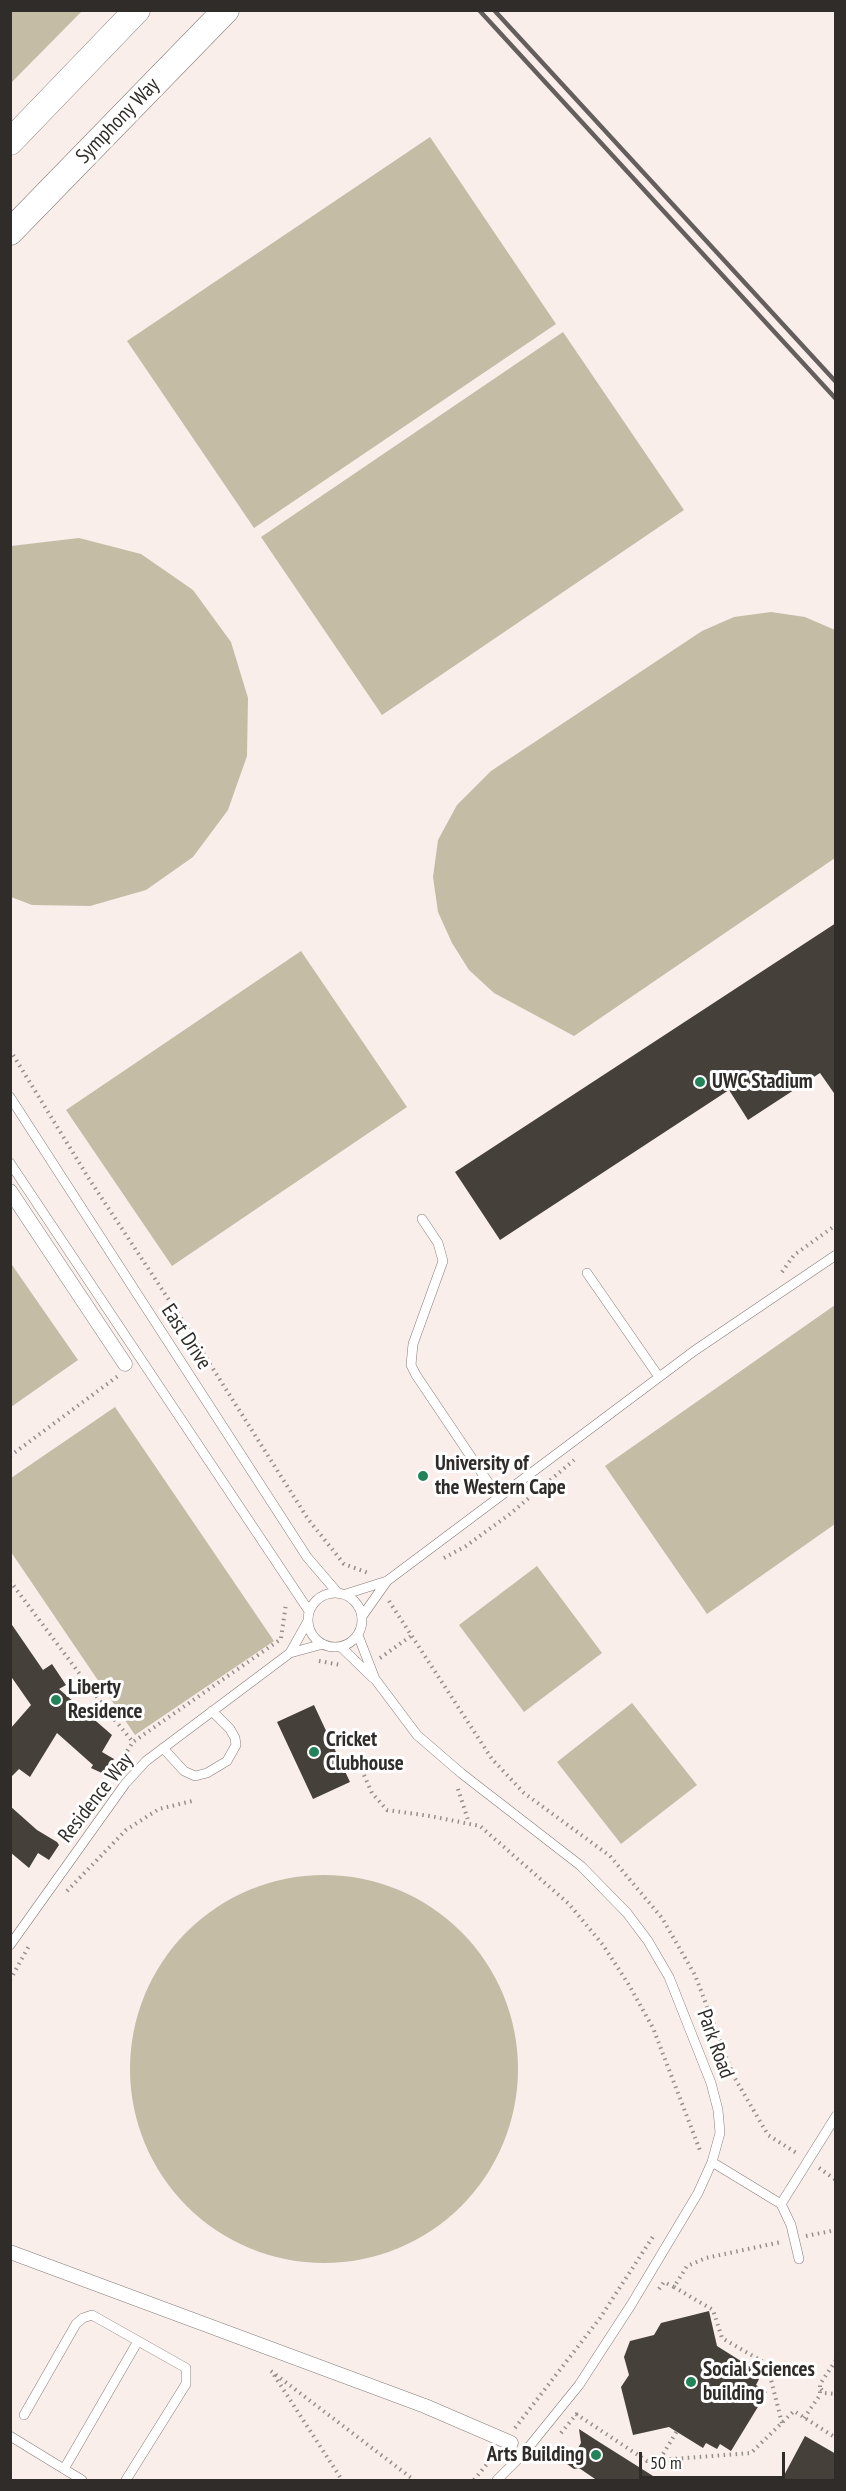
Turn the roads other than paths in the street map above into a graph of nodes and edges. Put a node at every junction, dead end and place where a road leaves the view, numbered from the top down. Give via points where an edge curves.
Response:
1 (137, 10) edge
2 (226, 10) edge
3 (10, 142) edge
4 (10, 232) edge
5 (10, 1097) edge
6 (10, 1163) edge
7 (10, 1191) edge
8 (422, 1220) dead end
9 (836, 1255) edge
10 (587, 1273) dead end
11 (125, 1364) road end
12 (659, 1377) junction
13 (498, 1497) junction
14 (381, 1585) junction
15 (342, 1593) junction
16 (309, 1611) junction
17 (363, 1615) junction
18 (308, 1622) junction
19 (358, 1635) junction
20 (323, 1644) junction
21 (341, 1647) junction
22 (290, 1653) junction
23 (375, 1679) junction
24 (212, 1711) junction
25 (163, 1748) junction
26 (10, 1945) edge
27 (836, 2116) edge
28 (712, 2162) junction
29 (781, 2204) junction
30 (10, 2252) edge
31 (799, 2259) dead end
32 (138, 2341) junction
33 (24, 2415) dead end
34 (10, 2436) edge
35 (508, 2442) road end
36 (64, 2469) junction
37 (82, 2481) edge
38 (126, 2481) edge
39 (497, 2481) edge

1 - 3 main road
2 - 4 main road, Symphony Way
5 - 15 lane, East Drive via 307,1557
6 - 16 lane
7 - 11 street
8 - 13 lane via 438,1243 443,1261 413,1344 411,1365
9 - 12 lane
10 - 12 lane
12 - 13 lane
13 - 14 lane
14 - 15 lane
14 - 17 lane
15 - 16 lane via 320,1597
15 - 17 lane via 354,1599
16 - 18 lane
17 - 19 lane
18 - 20 lane via 313,1636
18 - 22 lane, Residence Way
19 - 21 lane
19 - 23 lane, Park Road
20 - 21 lane
20 - 22 lane, Residence Way
21 - 23 lane, Park Road
22 - 24 lane, Residence Way
23 - 28 lane, Park Road via 417,1735 581,1866 648,1941 674,1987 711,2083 720,2133
24 - 25 lane, Residence Way
24 - 25 lane via 235,1738 236,1745 227,1761 195,1776 184,1771
25 - 26 lane, Residence Way via 125,1784
27 - 29 lane
28 - 29 lane
28 - 39 lane, Park Road via 632,2305 579,2385
29 - 31 lane via 792,2225
30 - 35 street via 425,2406
32 - 33 lane via 92,2315 83,2318
32 - 36 lane
32 - 38 lane via 186,2368 186,2384
34 - 36 lane
36 - 37 lane

